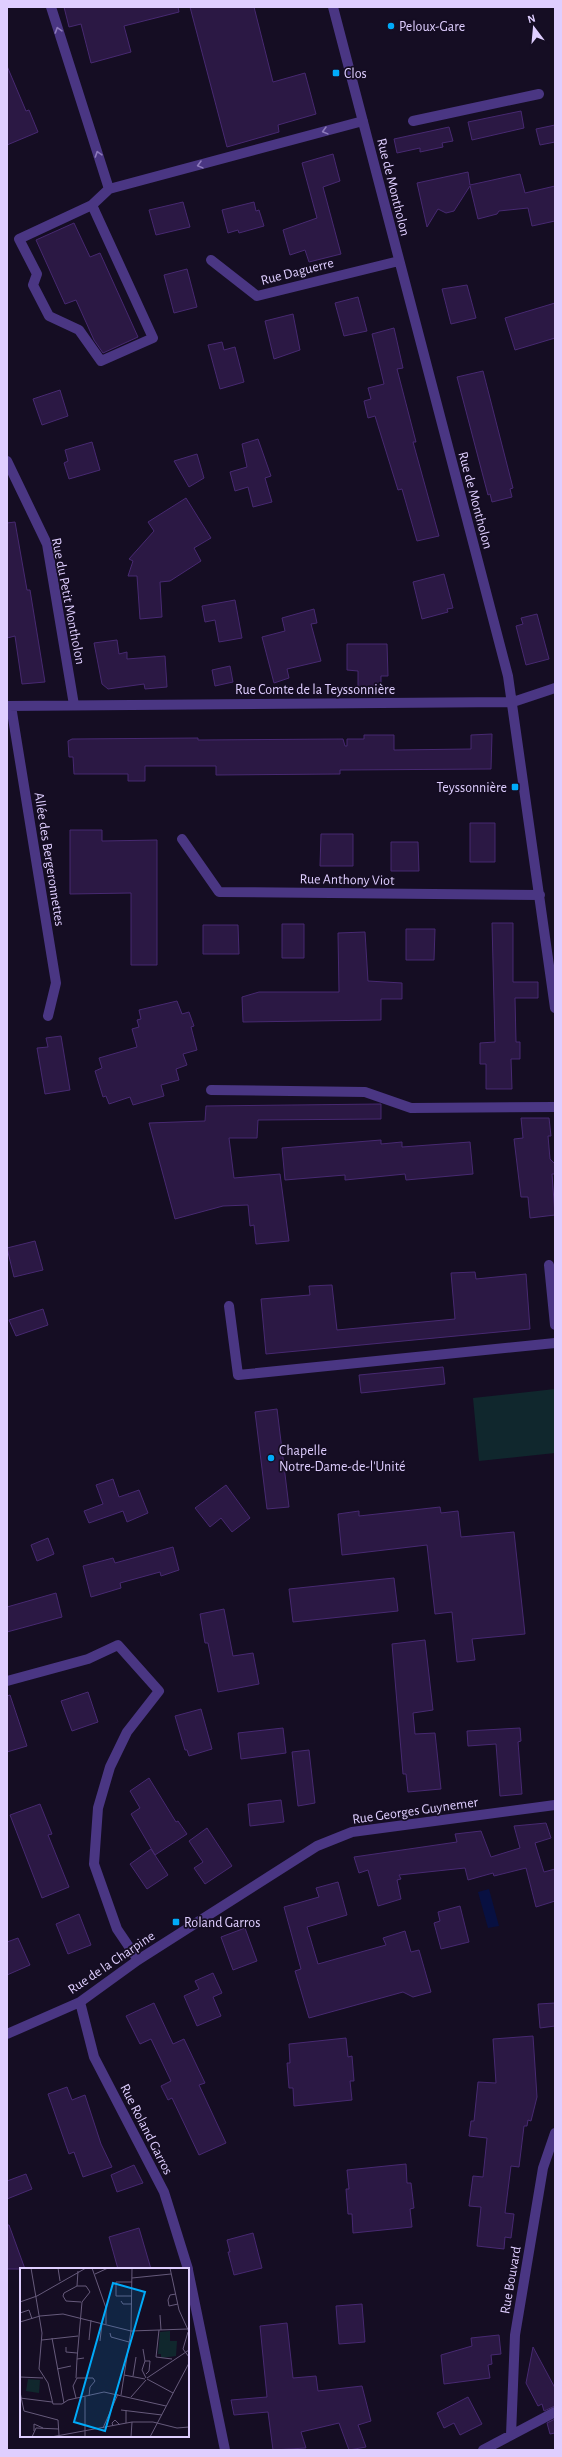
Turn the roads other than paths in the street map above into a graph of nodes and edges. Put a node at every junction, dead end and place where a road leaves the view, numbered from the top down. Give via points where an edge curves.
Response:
1 (51, 7) edge
2 (334, 7) edge
3 (539, 94) dead end
4 (363, 121) junction
5 (413, 121) dead end
6 (109, 189) junction
7 (92, 205) junction
8 (211, 260) dead end
9 (399, 261) junction
10 (7, 461) edge
11 (555, 688) edge
12 (513, 702) junction
13 (74, 705) junction
14 (9, 706) edge
15 (182, 840) dead end
16 (540, 895) junction
17 (555, 1008) edge
18 (48, 1016) dead end
19 (211, 1090) dead end
20 (555, 1107) edge
21 (549, 1265) dead end
22 (229, 1306) dead end
23 (555, 1325) edge
24 (555, 1343) edge
25 (7, 1681) edge
26 (555, 1805) edge
27 (225, 1905) joint
28 (138, 1960) junction
29 (80, 2002) junction
30 (7, 2034) edge
31 (555, 2133) edge
32 (187, 2268) edge
33 (189, 2275) edge
34 (555, 2412) edge
35 (511, 2435) junction
36 (225, 2450) edge
37 (483, 2450) edge

6 -> 1 street
2 - 4 street, Rue de Montholon
3 - 5 street
4 -> 6 street
4 - 9 street, Rue de Montholon
6 - 7 street
7 - 7 street via 153,338 101,361 79,330 49,316 33,285 37,274 19,239
8 - 9 street, Rue Daguerre via 257,296
9 - 12 street, Rue de Montholon
10 - 13 street, Rue du Petit Montholon via 46,544
11 - 12 street, Rue Comte de la Teyssonnière
12 - 13 street, Rue Comte de la Teyssonnière
12 - 16 street, Rue de Montholon
13 - 14 street, Rue Comte de la Teyssonnière
14 - 18 street, Allée des Bergeronnettes via 56,983
15 - 16 street, Rue Anthony Viot via 219,892
16 - 17 street, Rue de Montholon
19 - 20 street via 365,1092 410,1108
21 - 23 street
22 - 24 street via 238,1375
25 - 28 street via 88,1658 118,1645 159,1691 127,1732 110,1767 98,1808 94,1864 117,1929
26 - 27 street, Rue Georges Guynemer via 352,1832 317,1846
27 - 28 street, Rue de la Charpine
28 - 29 street, Rue de la Charpine
29 - 30 street, Rue de la Charpine
29 - 32 street, Rue Roland Garros via 94,2057 164,2192
31 - 35 street, Rue Bouvard via 543,2168 515,2335
33 - 36 street, Rue Roland Garros
34 - 35 street
35 - 37 street

